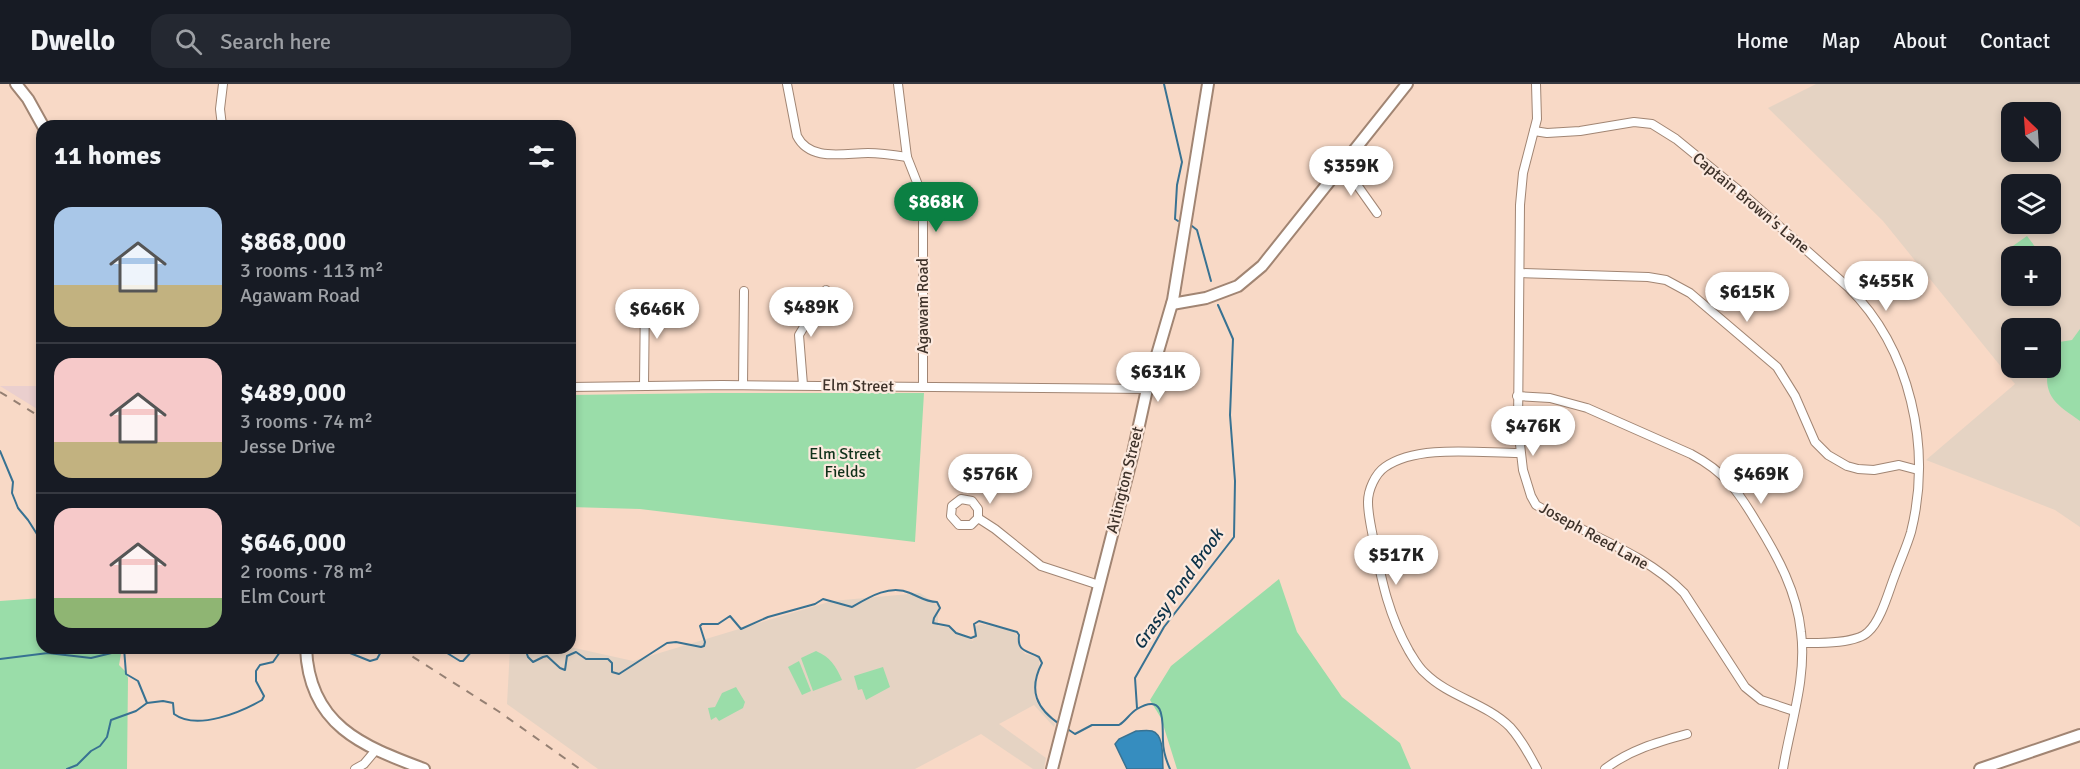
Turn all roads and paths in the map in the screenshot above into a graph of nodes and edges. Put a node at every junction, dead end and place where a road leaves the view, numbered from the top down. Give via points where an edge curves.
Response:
1 (16, 84) edge
2 (223, 84) edge
3 (787, 84) edge
4 (898, 84) edge
5 (1208, 84) edge
6 (1407, 84) edge
7 (1536, 84) edge
8 (40, 120) edge
9 (221, 120) edge
10 (1534, 131) junction
11 (907, 157) junction
12 (1339, 169) junction
13 (1377, 213) dead end
14 (1520, 273) junction
15 (826, 290) dead end
16 (744, 291) dead end
17 (645, 295) dead end
18 (1172, 304) junction
19 (644, 385) junction
20 (743, 385) junction
21 (803, 385) junction
22 (576, 387) edge
23 (923, 387) junction
24 (1147, 388) junction
25 (1517, 396) junction
26 (1519, 453) junction
27 (1918, 470) junction
28 (978, 518) dead end
29 (1099, 585) junction
30 (1802, 643) junction
31 (306, 654) edge
32 (1794, 711) junction
33 (1687, 734) dead end
34 (2080, 735) edge
35 (375, 751) junction
36 (355, 769) edge
37 (424, 769) edge
38 (1052, 769) edge
39 (1537, 769) edge
40 (1605, 769) edge
41 (1783, 769) edge
42 (1980, 769) edge

1 - 8 street
2 - 9 street
3 - 11 street via 797,136 807,148 828,154
4 - 11 street, Agawam Road
5 - 18 street, Arlington Street
6 - 12 street
7 - 10 street, Joseph Reed Lane
10 - 14 street, Joseph Reed Lane via 1523,174
10 - 27 street, Captain Brown's Lane via 1580,131 1634,122 1652,124 1676,139 1797,242 1863,302 1887,341 1909,392 1915,417
11 - 23 street, Agawam Road via 923,205
12 - 13 street via 1355,182
12 - 18 street via 1273,254 1238,286 1206,298
14 - 25 street, Joseph Reed Lane
14 - 27 street via 1666,280 1725,322 1777,367 1795,396 1812,437 1828,455 1858,469 1899,465
15 - 21 street via 799,335
16 - 20 street
17 - 19 street
18 - 24 street, Arlington Street
19 - 20 street, Elm Street
19 - 22 street, Elm Street
20 - 21 street, Elm Street
21 - 23 street, Elm Street
23 - 24 street, Elm Street
24 - 29 street, Arlington Street
25 - 26 street, Joseph Reed Lane
25 - 30 street via 1550,398 1587,408 1691,454 1723,475 1749,509 1781,565 1798,611
26 - 32 street, Joseph Reed Lane via 1536,505 1625,550 1673,582 1745,687 1761,700
26 - 39 street via 1407,455 1377,474 1368,501 1386,597 1393,620 1418,666 1434,681 1498,717 1523,744
27 - 30 street, Captain Brown's Lane via 1911,533 1881,612 1868,632 1843,641
28 - 29 street via 1041,566
29 - 38 street, Arlington Street
30 - 32 street
31 - 35 street via 314,689 328,713 351,736
32 - 41 street
33 - 40 street via 1627,754
34 - 42 street
35 - 36 street
35 - 37 street

